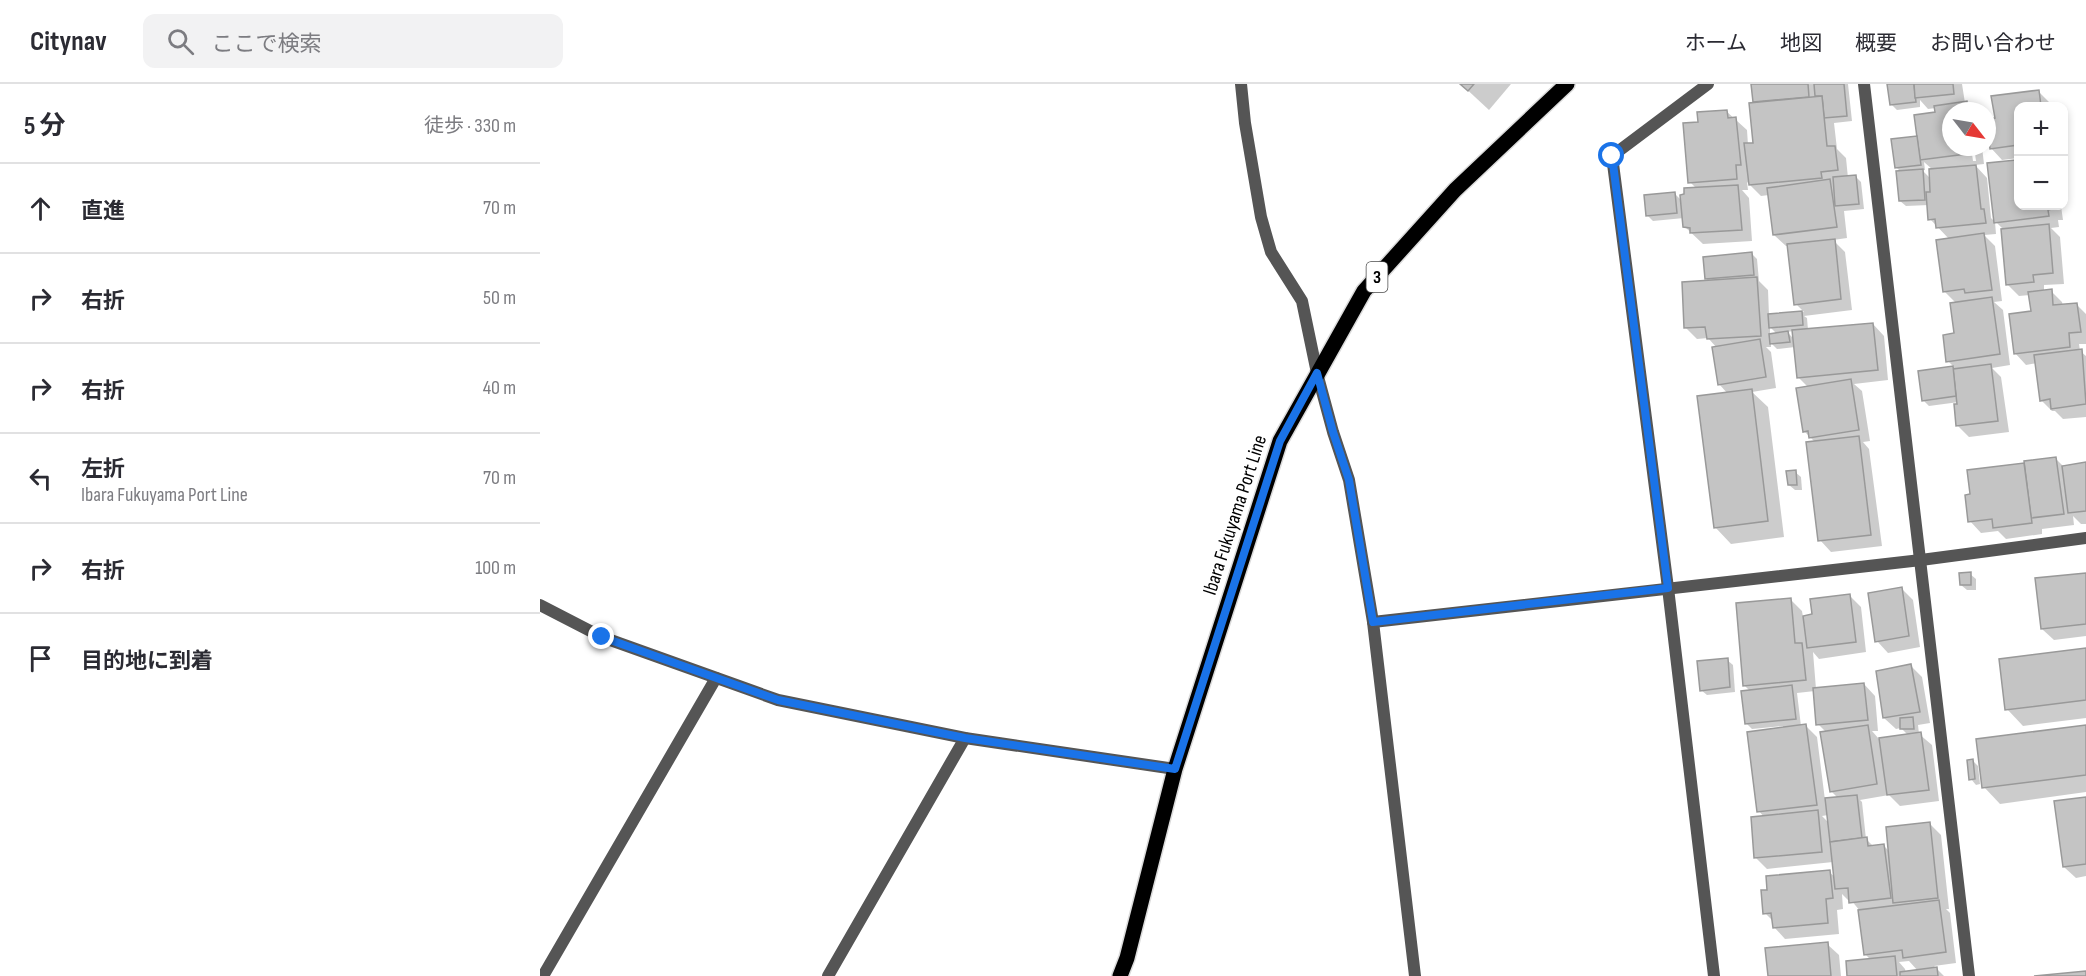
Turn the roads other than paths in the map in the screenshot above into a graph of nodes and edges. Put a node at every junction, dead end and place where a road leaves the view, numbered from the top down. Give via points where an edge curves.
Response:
1 (1241, 84) edge
2 (1567, 84) edge
3 (1708, 84) edge
4 (1864, 84) edge
5 (1317, 373) junction
6 (2086, 538) edge
7 (1921, 560) junction
8 (1668, 588) junction
9 (540, 605) edge
10 (1373, 622) junction
11 (716, 678) junction
12 (965, 738) junction
13 (1175, 769) junction
14 (543, 976) edge
15 (828, 976) edge
16 (1120, 976) edge
17 (1415, 976) edge
18 (1714, 976) edge
19 (1969, 976) edge

1 - 5 street via 1261,217 1271,252 1302,301
2 - 5 main road, Ibara Fukuyama Port Line / 3 via 1455,190 1364,291
3 - 8 street via 1612,156
4 - 7 street
5 - 10 street via 1349,480
5 - 13 main road, Ibara Fukuyama Port Line / 3 via 1280,441
6 - 7 street
7 - 8 street
7 - 19 street
8 - 10 street
8 - 18 street
9 - 11 street via 602,637
10 - 17 street
11 - 12 street via 778,700
11 - 14 street
12 - 13 street
12 - 15 street
13 - 16 main road, Ibara Fukuyama Port Line / 3

